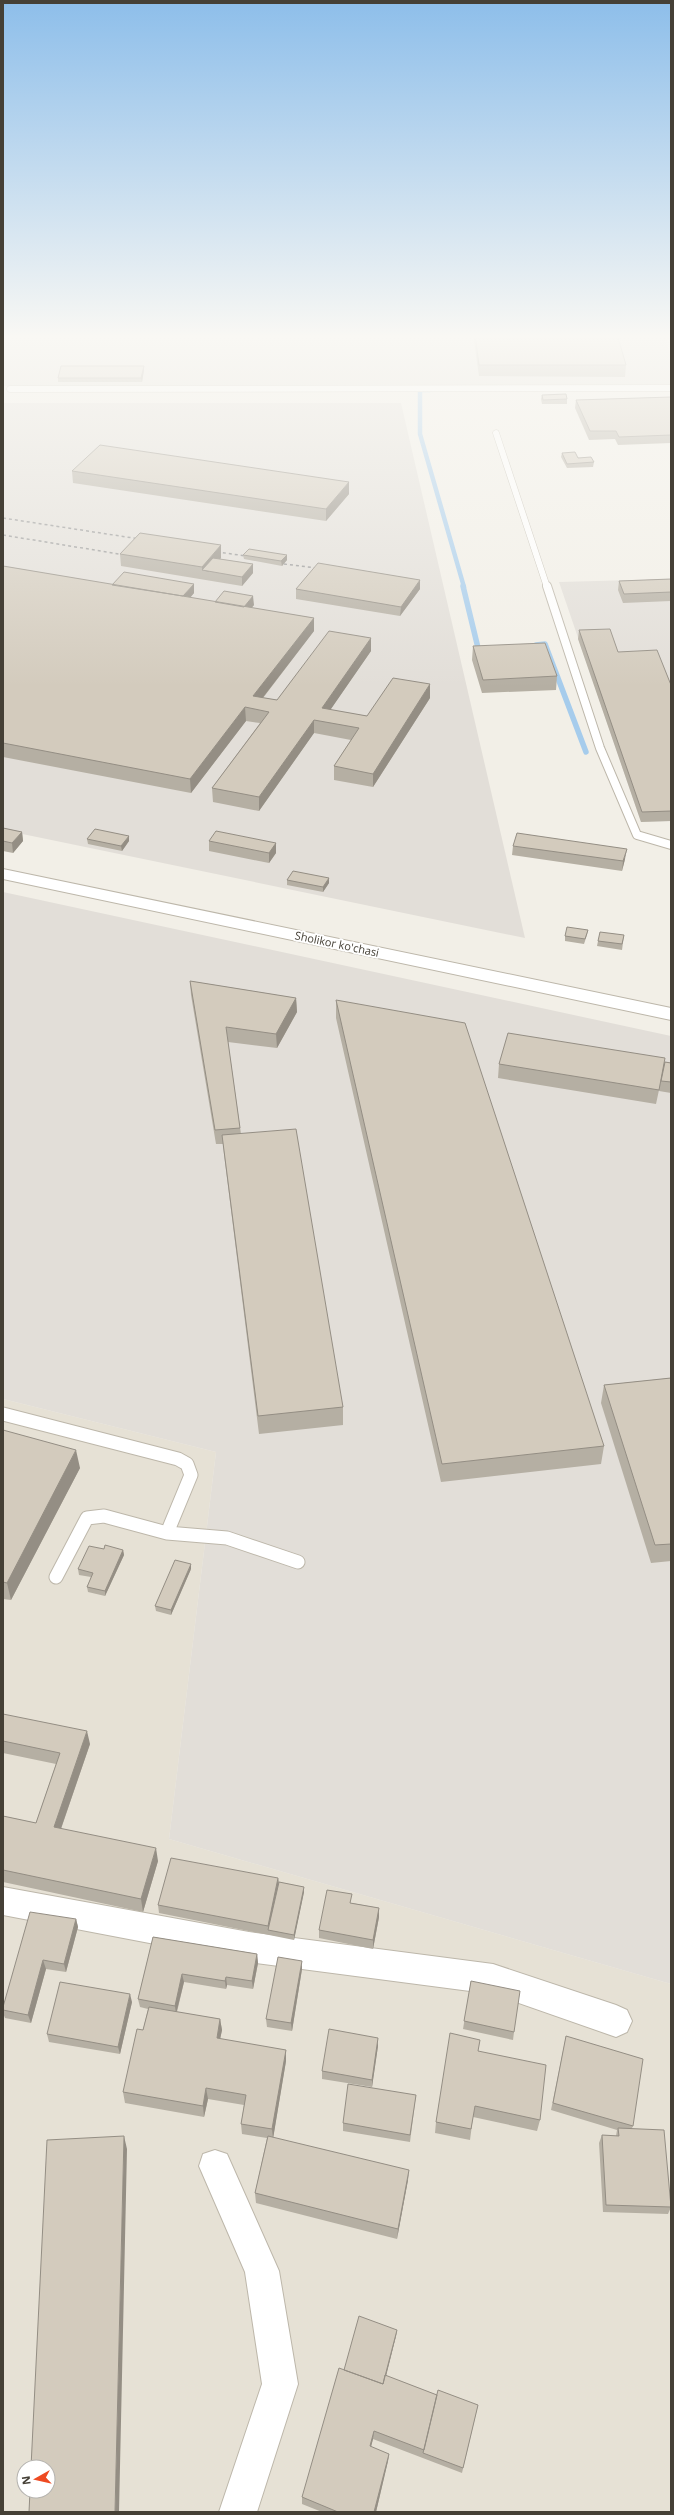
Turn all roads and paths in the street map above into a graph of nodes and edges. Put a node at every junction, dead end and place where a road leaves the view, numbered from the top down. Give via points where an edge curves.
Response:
1 (502, 451) edge
2 (671, 845) edge
3 (3, 874) edge
4 (671, 1014) edge
5 (3, 1414) edge
6 (167, 1533) junction
7 (298, 1562) dead end
8 (56, 1577) dead end
9 (3, 1901) edge
10 (616, 2021) dead end
11 (215, 2166) dead end
12 (238, 2512) edge

1 - 2 lane via 600,748 637,835
3 - 4 street, Sholikor ko'chasi
5 - 6 lane via 187,1464 191,1475 189,1484
6 - 7 lane via 227,1538
6 - 8 lane via 104,1516 87,1518
9 - 10 street via 249,1947 493,1979
11 - 12 street via 262,2271 280,2384

